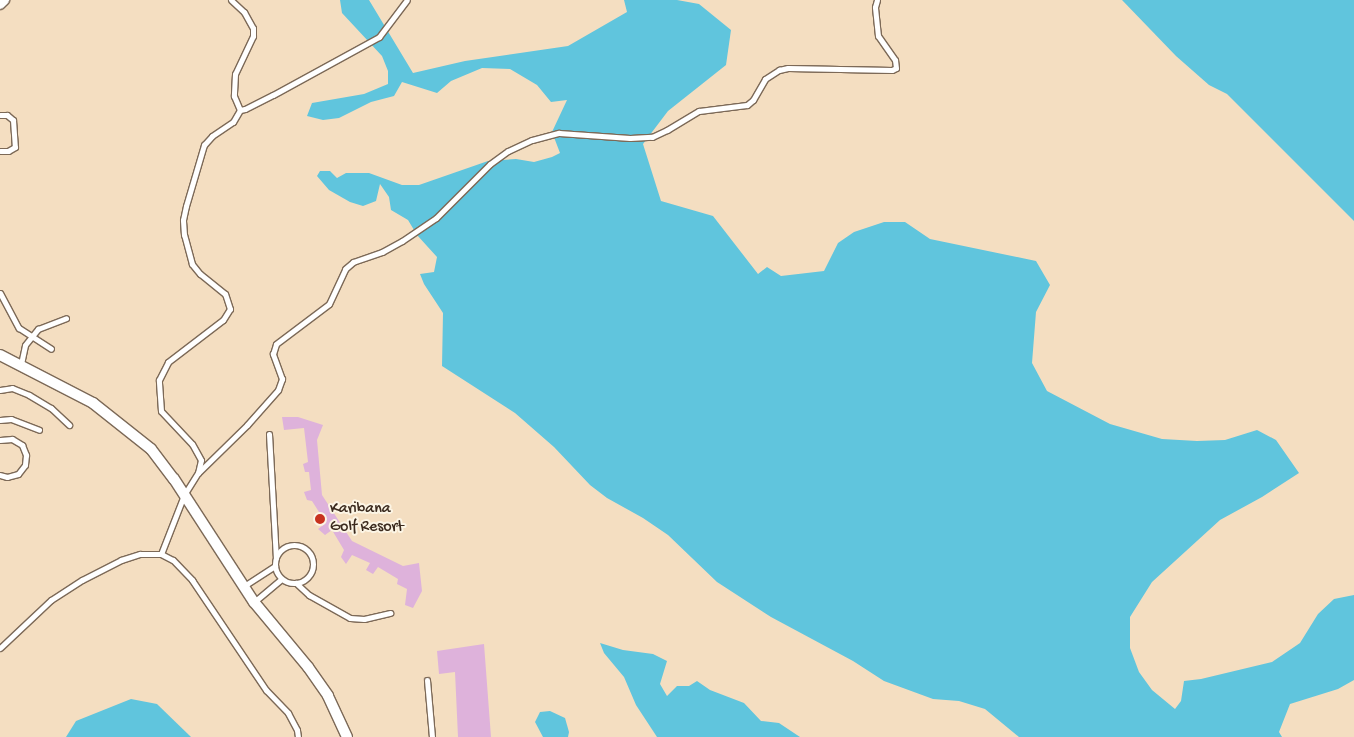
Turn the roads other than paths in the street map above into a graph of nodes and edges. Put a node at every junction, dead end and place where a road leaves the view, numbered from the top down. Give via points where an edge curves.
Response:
1 (4, 0) edge
2 (231, 0) edge
3 (407, 0) edge
4 (877, 0) edge
5 (0, 4) edge
6 (240, 110) junction
7 (0, 115) edge
8 (0, 151) edge
9 (0, 292) edge
10 (66, 318) dead end
11 (32, 337) junction
12 (51, 350) dead end
13 (0, 355) edge
14 (21, 364) junction
15 (0, 390) edge
16 (0, 420) edge
17 (69, 425) dead end
18 (38, 430) dead end
19 (269, 434) dead end
20 (0, 440) edge
21 (198, 474) junction
22 (0, 475) edge
23 (184, 495) junction
24 (161, 554) junction
25 (276, 558) junction
26 (274, 566) junction
27 (281, 579) junction
28 (296, 583) junction
29 (243, 586) junction
30 (254, 602) junction
31 (390, 613) dead end
32 (0, 648) edge
33 (427, 680) dead end
34 (298, 737) edge
35 (347, 737) edge
36 (432, 737) edge

1 - 5 street
2 - 6 lane via 244,12 253,28 253,36 235,74 234,96
3 - 6 lane via 383,33 362,47
4 - 21 lane via 878,36 895,60 896,68 892,70 788,68 765,79 747,105 699,112 652,136 630,138 568,132 532,140 508,151 490,164 436,218 382,252 353,262 342,275 329,304 276,344 273,354 281,384 247,426
6 - 21 lane via 233,122 204,145 183,220 192,264 225,294 230,309 223,320 168,362 159,380 161,411 198,453
7 - 8 lane via 7,115 13,120 15,147
9 - 11 lane via 19,328
10 - 11 lane via 38,329
11 - 12 lane
11 - 14 lane via 25,345
13 - 14 street
14 - 23 street via 93,403 125,427 151,449
15 - 17 lane via 12,388 29,395 51,408
16 - 18 lane via 10,419
19 - 25 lane
20 - 22 lane via 12,439 22,445 26,454 25,465 18,474
21 - 23 lane
23 - 24 lane
23 - 29 street
24 - 32 lane via 140,554 121,560 82,580 51,600
24 - 34 lane via 183,568 192,580 266,690 288,713
25 - 26 lane
25 - 28 lane via 285,546 300,545 307,549 314,562 313,570 303,581
26 - 27 lane
26 - 29 lane
27 - 28 lane
27 - 30 lane
28 - 31 lane via 309,595 350,618 364,620
29 - 30 street
30 - 35 street via 328,696
33 - 36 lane

